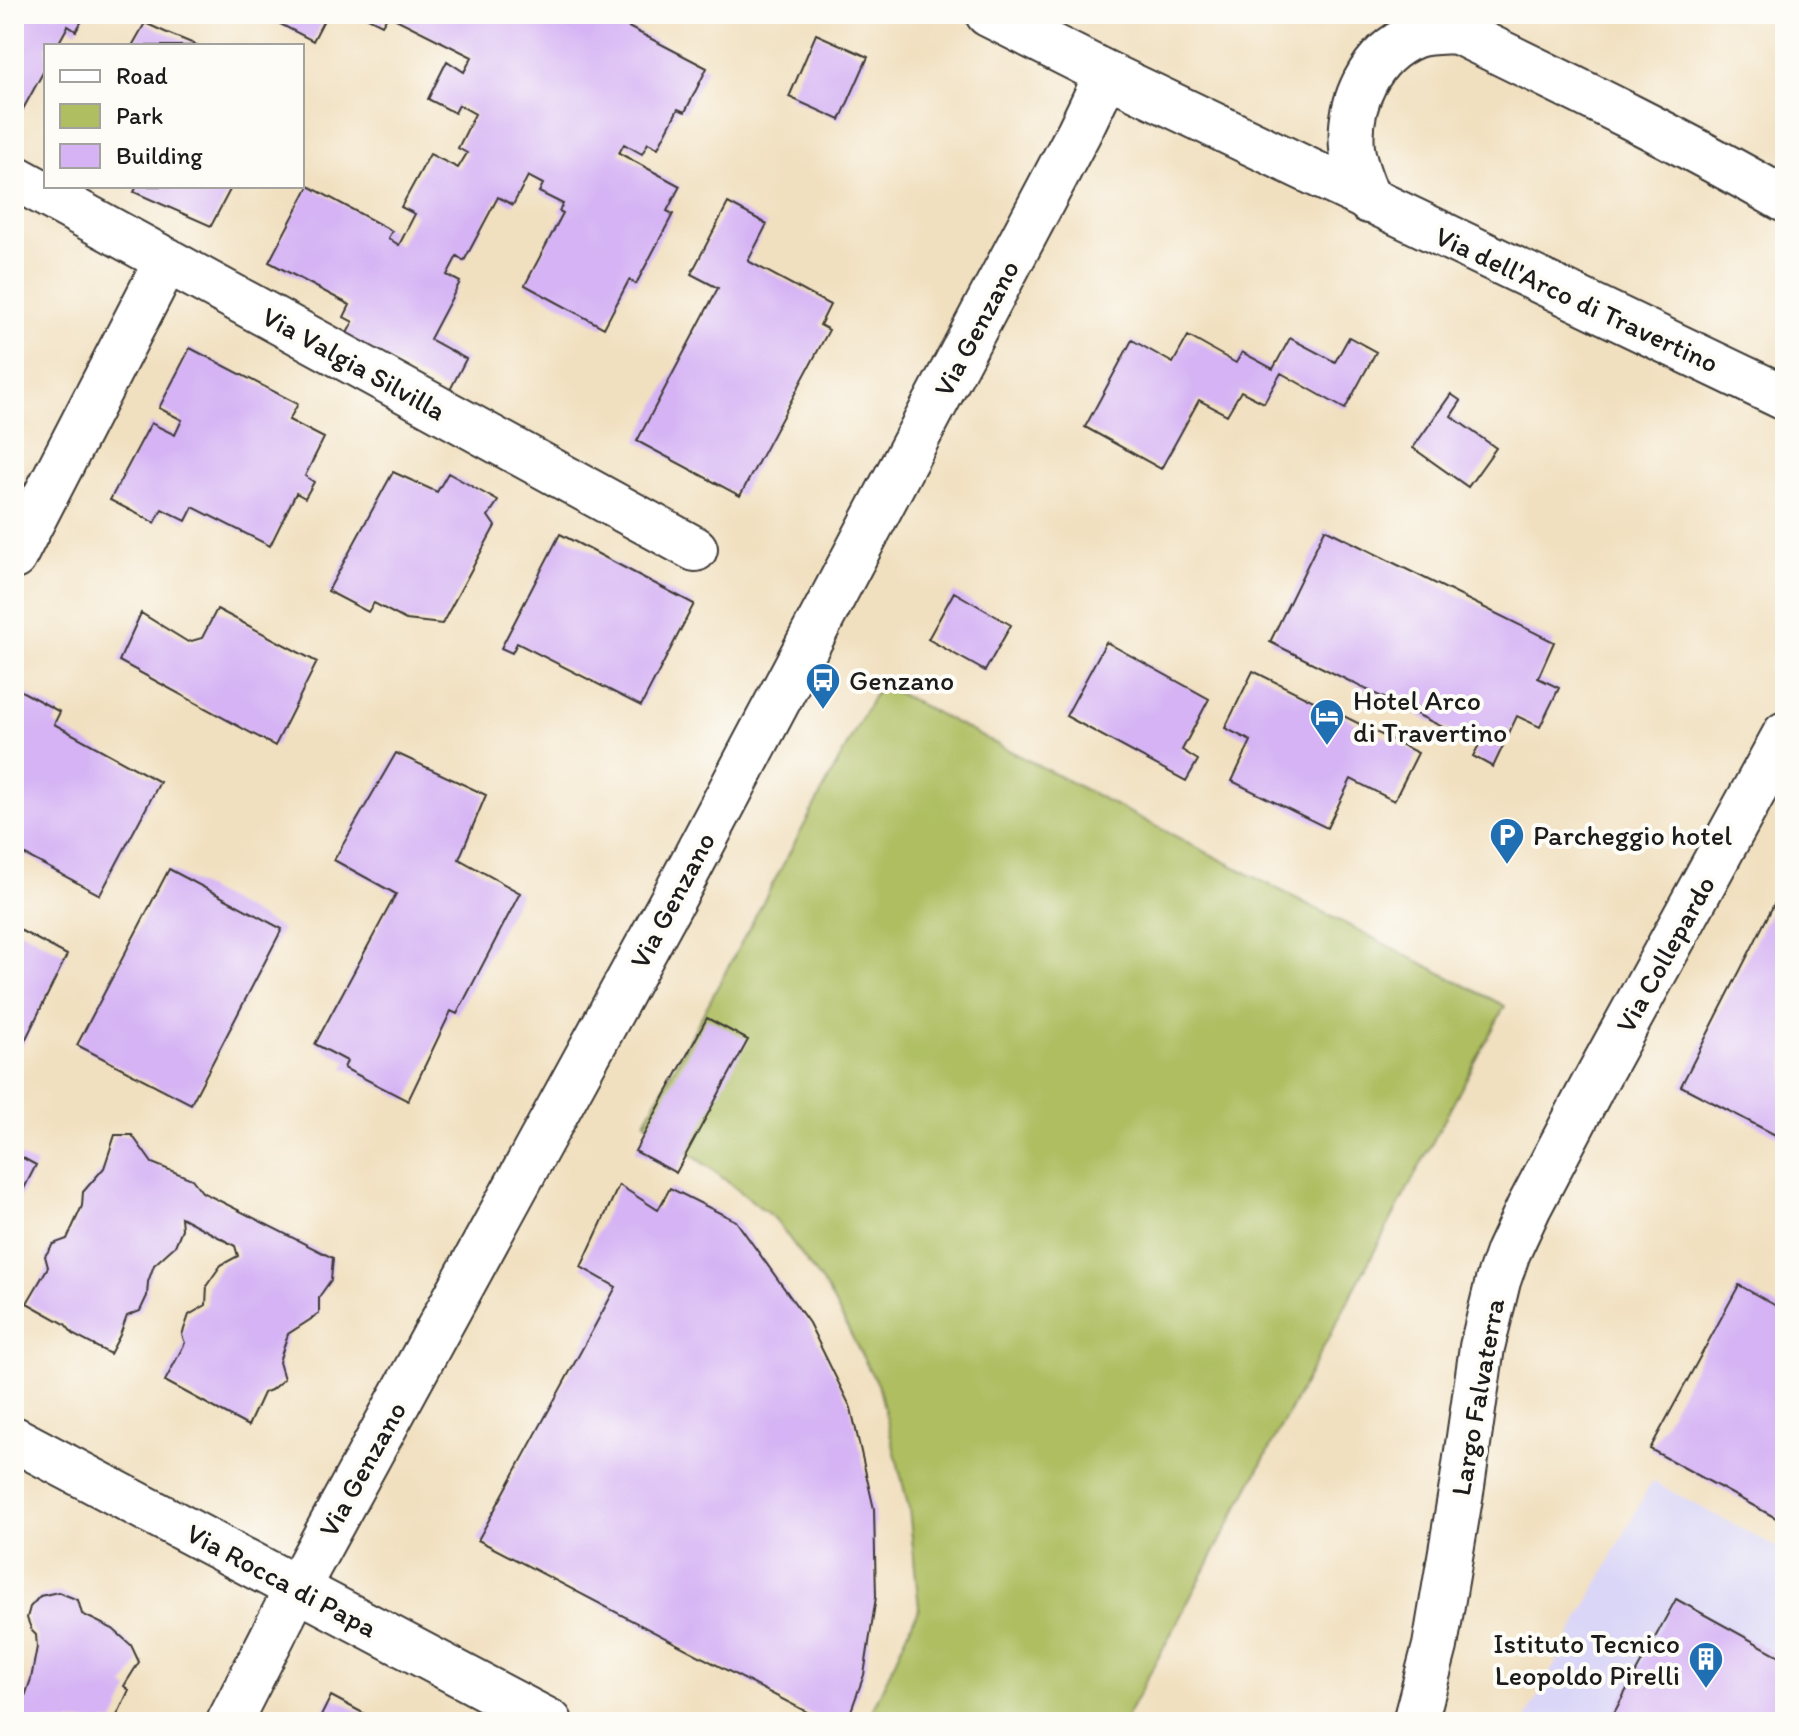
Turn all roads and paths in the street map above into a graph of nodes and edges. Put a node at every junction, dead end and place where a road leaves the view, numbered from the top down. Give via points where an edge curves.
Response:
1 (988, 14) edge
2 (1439, 23) edge
3 (1107, 74) junction
4 (1737, 172) junction
5 (1785, 175) edge
6 (14, 177) edge
7 (1785, 200) edge
8 (1369, 201) junction
9 (167, 260) junction
10 (1785, 398) edge
11 (695, 549) dead end
12 (14, 557) edge
13 (1785, 734) edge
14 (1591, 1089) joint
15 (14, 1439) edge
16 (297, 1588) junction
17 (229, 1722) edge
18 (550, 1722) edge
19 (1415, 1722) edge

1 - 3 street, Via dell'Arco di Travertino
2 - 4 street
2 - 8 street via 1435,32 1414,36 1378,62 1353,111 1356,167
3 - 8 street, Via dell'Arco di Travertino
3 - 16 street, Via Genzano via 687,872
4 - 5 street
4 - 7 street
6 - 9 street, Via Valgia Silvilla
8 - 10 street, Via dell'Arco di Travertino
9 - 11 street, Via Valgia Silvilla
9 - 12 street
13 - 14 street, Via Collepardo
14 - 19 street, Largo Falvaterra via 1519,1225 1498,1281 1482,1347 1435,1646
15 - 16 street, Via Rocca di Papa
16 - 17 street, Via Genzano
16 - 18 street, Via Rocca di Papa

